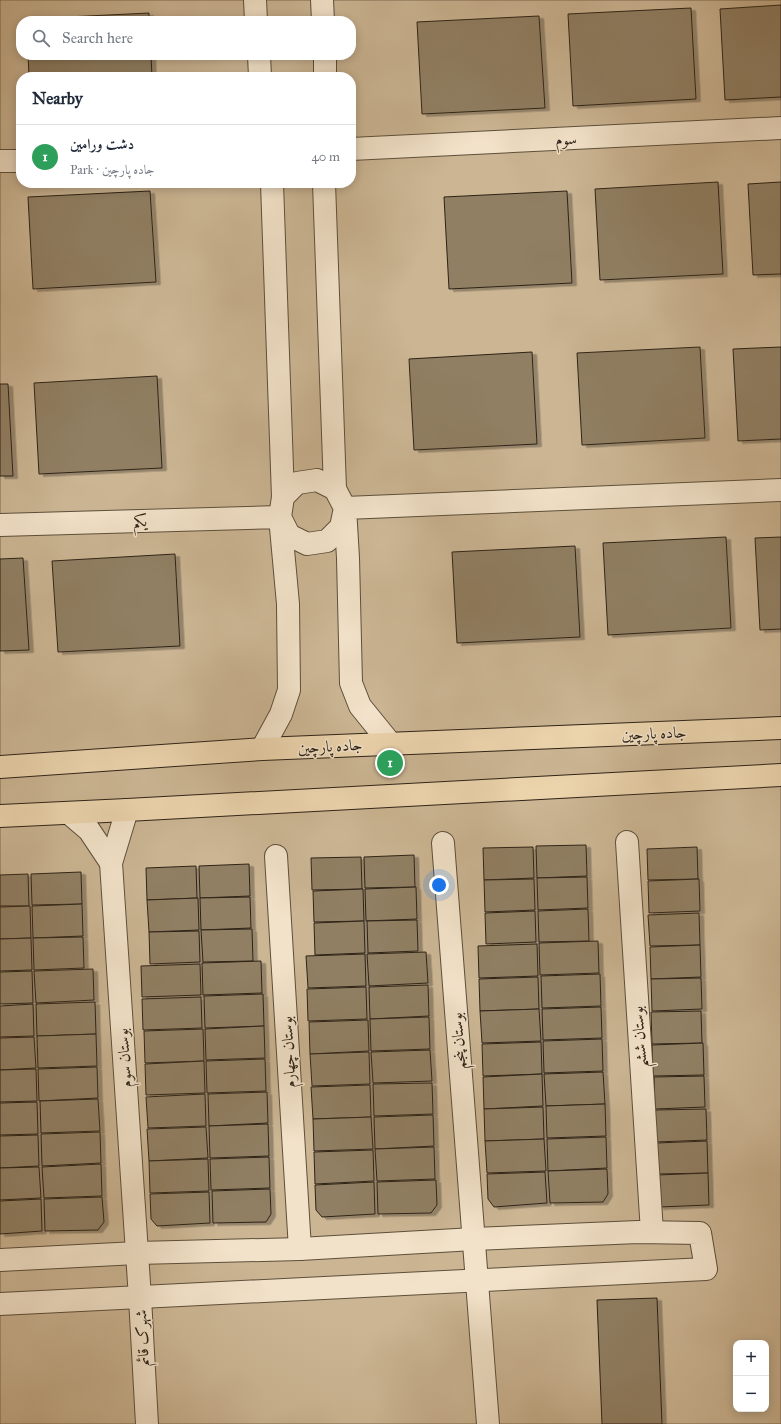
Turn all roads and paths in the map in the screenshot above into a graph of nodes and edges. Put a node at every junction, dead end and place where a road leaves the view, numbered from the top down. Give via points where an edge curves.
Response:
1 (255, 0) edge
2 (322, 0) edge
3 (256, 16) edge
4 (323, 16) edge
5 (259, 60) edge
6 (324, 60) edge
7 (260, 72) edge
8 (325, 72) edge
9 (781, 128) edge
10 (356, 149) edge
11 (0, 161) edge
12 (16, 161) edge
13 (272, 188) edge
14 (324, 188) edge
15 (335, 489) junction
16 (781, 490) edge
17 (281, 507) junction
18 (345, 508) junction
19 (0, 525) edge
20 (781, 728) edge
21 (390, 743) junction
22 (262, 749) junction
23 (0, 767) edge
24 (781, 776) edge
25 (128, 810) junction
26 (69, 813) junction
27 (0, 816) edge
28 (626, 842) dead end
29 (443, 843) dead end
30 (276, 856) dead end
31 (111, 863) junction
32 (652, 1232) junction
33 (474, 1239) junction
34 (300, 1249) junction
35 (137, 1253) junction
36 (0, 1260) edge
37 (477, 1280) junction
38 (140, 1298) junction
39 (0, 1304) edge
40 (146, 1424) edge
41 (488, 1424) edge

1 - 3 street
2 - 4 street
5 - 7 street
6 - 8 street
9 - 10 street, سوم
11 - 12 street
13 - 17 street
14 - 15 street
15 - 17 street via 317,480 297,483
15 - 18 street
16 - 18 street
17 - 18 street via 289,535 307,544 327,541 341,527
17 - 19 street, یکم
17 - 22 street via 288,604 289,690 281,714
18 - 21 street via 351,683 360,706
20 - 21 main road, جاده پارچین
21 - 22 main road, جاده پارچین
22 - 23 main road, جاده پارچین
24 - 25 main road
25 - 26 main road
25 - 31 street, بوستان سوم
26 - 27 main road
26 - 31 street, بوستان سوم via 89,830
28 - 32 street, بوستان ششم
29 - 33 street, بوستان پنجم
30 - 34 street, بوستان چهارم
31 - 35 street, بوستان سوم
32 - 33 street
32 - 37 street via 700,1233 706,1269
33 - 34 street
33 - 37 street, بوستان پنجم
34 - 35 street
35 - 36 street
35 - 38 street, شهرک قائم
37 - 38 street
37 - 41 street, بوستان پنجم
38 - 39 street
38 - 40 street, شهرک قائم

